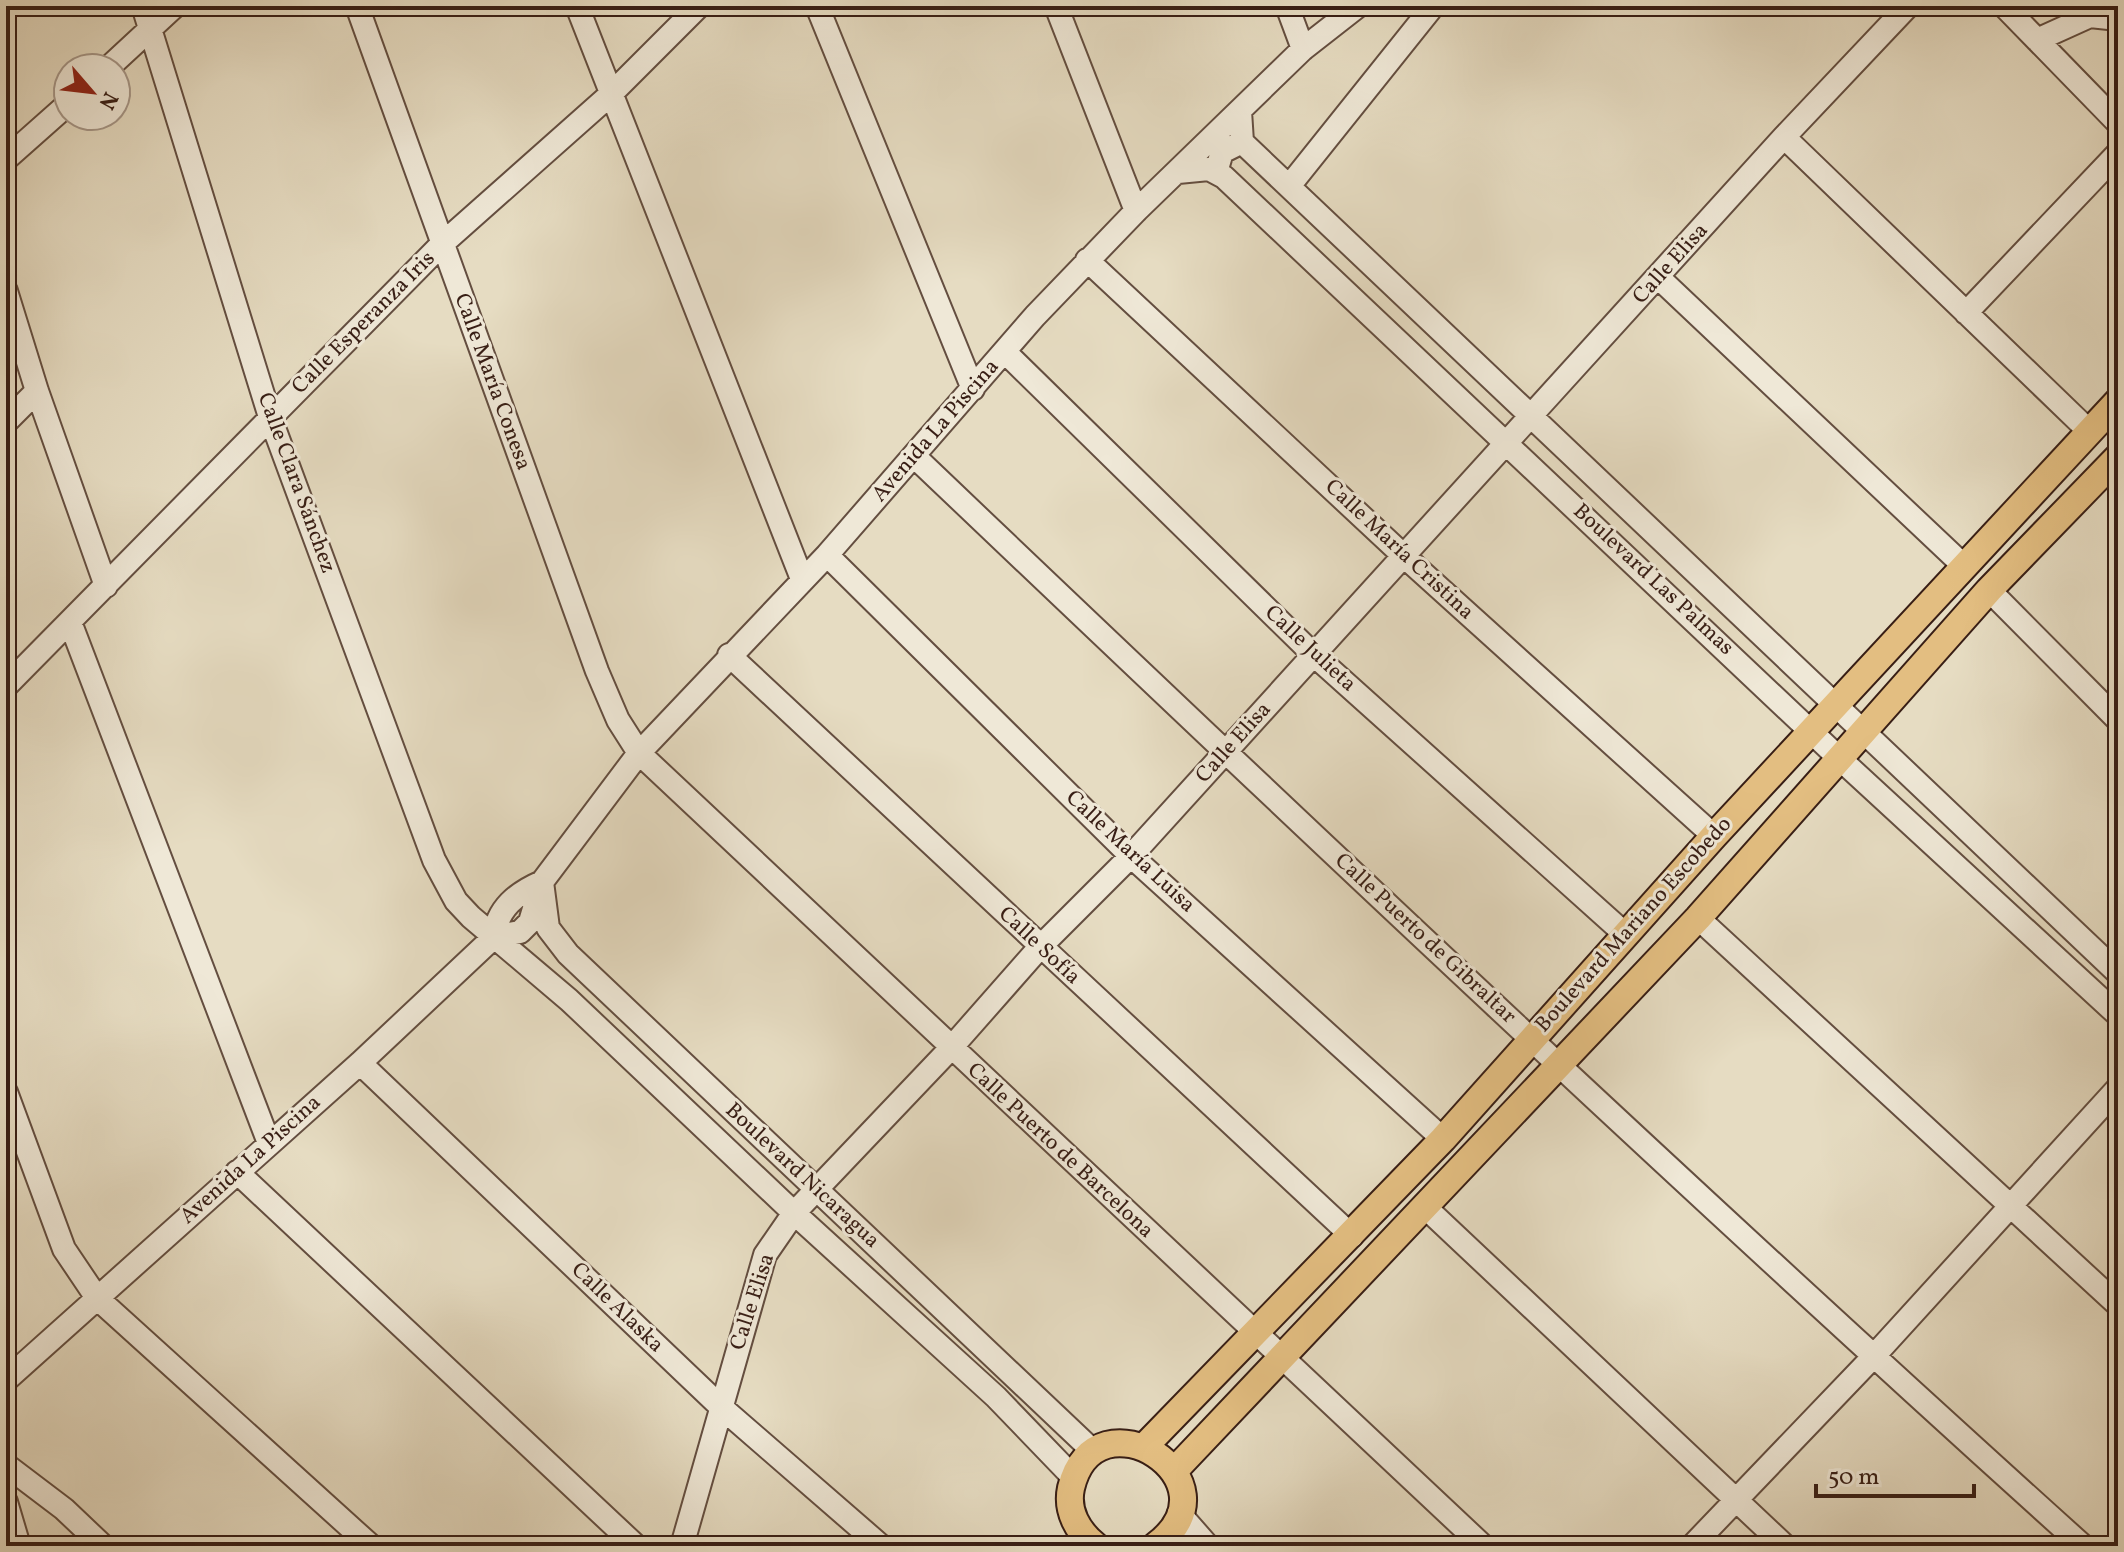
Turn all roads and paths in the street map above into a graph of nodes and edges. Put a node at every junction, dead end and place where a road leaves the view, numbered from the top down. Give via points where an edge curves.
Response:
1 (143, 6) edge
2 (175, 6) edge
3 (357, 6) edge
4 (577, 6) edge
5 (699, 6) edge
6 (817, 6) edge
7 (1056, 6) edge
8 (1287, 6) edge
9 (1358, 6) edge
10 (1908, 6) edge
11 (2004, 6) edge
12 (1430, 10) dead end
13 (2118, 19) edge
14 (151, 29) junction
15 (2037, 40) junction
16 (1303, 49) junction
17 (126, 52) edge
18 (611, 94) junction
19 (1240, 111) junction
20 (52, 118) edge
21 (2118, 123) edge
22 (1784, 137) junction
23 (1242, 142) junction
24 (2118, 153) edge
25 (6, 159) edge
26 (1178, 172) junction
27 (1216, 172) junction
28 (1290, 185) junction
29 (1136, 211) junction
30 (442, 244) junction
31 (1087, 260) junction
32 (1659, 278) junction
33 (6, 291) edge
34 (1966, 313) junction
35 (1005, 352) junction
36 (973, 389) junction
37 (37, 391) junction
38 (2118, 401) edge
39 (1532, 415) junction
40 (270, 417) junction
41 (6, 422) edge
42 (2090, 432) junction
43 (1507, 443) junction
44 (914, 456) junction
45 (2115, 467) edge
46 (827, 555) junction
47 (1405, 557) junction
48 (1965, 567) junction
49 (802, 579) junction
50 (106, 586) junction
51 (1989, 590) junction
52 (70, 622) junction
53 (729, 655) junction
54 (1314, 655) junction
55 (6, 686) edge
56 (1835, 703) junction
57 (2118, 720) edge
58 (1811, 731) junction
59 (1863, 731) junction
60 (639, 753) junction
61 (1225, 753) junction
62 (1839, 758) junction
63 (1714, 836) junction
64 (1131, 856) junction
65 (542, 882) junction
66 (1698, 918) junction
67 (1625, 934) junction
68 (494, 937) junction
69 (1040, 947) junction
70 (2118, 973) edge
71 (2118, 1015) edge
72 (1532, 1039) junction
73 (951, 1048) junction
74 (360, 1063) junction
75 (1560, 1064) junction
76 (2118, 1088) edge
77 (6, 1092) edge
78 (1443, 1139) junction
79 (269, 1143) junction
80 (237, 1172) junction
81 (816, 1189) junction
82 (2009, 1206) junction
83 (1425, 1207) junction
84 (794, 1213) junction
85 (1352, 1236) junction
86 (97, 1298) junction
87 (2118, 1305) edge
88 (1256, 1334) junction
89 (1873, 1357) junction
90 (1283, 1359) junction
91 (6, 1380) edge
92 (721, 1407) junction
93 (1145, 1446) junction
94 (1094, 1452) junction
95 (6, 1465) edge
96 (1174, 1471) junction
97 (1074, 1478) junction
98 (1735, 1500) junction
99 (6, 1502) edge
100 (1179, 1513) junction
101 (1089, 1544) edge
102 (19, 1546) edge
103 (103, 1546) edge
104 (371, 1546) edge
105 (636, 1546) edge
106 (682, 1546) edge
107 (881, 1546) edge
108 (1155, 1546) edge
109 (1208, 1546) edge
110 (1483, 1546) edge
111 (1692, 1546) edge
112 (1785, 1546) edge
113 (2083, 1546) edge

1 - 14 street, Calle Clara Sánchez
2 - 14 street
3 - 30 street, Calle María Conesa
4 - 18 street
5 - 18 street, Calle Esperanza Iris
6 - 36 street
7 - 29 street
8 - 16 street
9 - 16 street, Avenida La Piscina
10 - 22 street, Calle Elisa
11 - 15 street
12 - 28 street
13 - 15 street via 2090,16
14 - 17 street
14 - 40 street, Calle Clara Sánchez
15 - 21 street
16 - 19 street, Avenida La Piscina
18 - 30 street, Calle Esperanza Iris
18 - 49 street
19 - 23 street
19 - 26 street, Avenida La Piscina
20 - 25 street
22 - 32 street, Calle Elisa
22 - 34 street
23 - 27 street via 1222,152
23 - 28 street, Boulevard Las Palmas
24 - 34 street
26 - 27 street
26 - 29 street, Avenida La Piscina
27 - 43 street, Boulevard Las Palmas
28 - 39 street, Boulevard Las Palmas
29 - 31 street, Avenida La Piscina
30 - 40 street, Calle Esperanza Iris
30 - 60 street, Calle María Conesa via 609,702
31 - 35 street, Avenida La Piscina
31 - 47 street, Calle María Cristina
32 - 39 street, Calle Elisa
32 - 48 street
33 - 37 street
34 - 42 street
35 - 36 street, Avenida La Piscina
35 - 54 street, Calle Julieta
36 - 44 street, Avenida La Piscina
37 - 41 street
37 - 50 street
38 - 42 main road, Boulevard Mariano Escobedo
39 - 43 street, Calle Elisa
39 - 56 street, Boulevard Las Palmas
40 - 50 street, Calle Esperanza Iris
40 - 68 street, Calle Clara Sánchez via 434,860 456,901
42 - 48 main road, Boulevard Mariano Escobedo
43 - 47 street, Calle Elisa
43 - 58 street, Boulevard Las Palmas
44 - 46 street, Avenida La Piscina
44 - 61 street, Calle Puerto de Gibraltar
45 - 51 main road, Boulevard Mariano Escobedo
46 - 49 street, Avenida La Piscina
46 - 64 street, Calle María Luisa
47 - 54 street, Calle Elisa
47 - 63 street, Calle María Cristina
48 - 56 main road, Boulevard Mariano Escobedo
49 - 53 street, Avenida La Piscina
50 - 52 street, Calle Esperanza Iris
51 - 57 street
51 - 59 main road, Boulevard Mariano Escobedo
52 - 55 street, Calle Esperanza Iris
52 - 79 street
53 - 60 street, Avenida La Piscina
53 - 69 street, Calle Sofía
54 - 61 street, Calle Elisa
54 - 67 street, Calle Julieta
56 - 58 main road, Boulevard Mariano Escobedo
56 - 59 street, Boulevard Las Palmas
58 - 62 street, Boulevard Las Palmas
58 - 63 main road, Boulevard Mariano Escobedo
59 - 62 main road, Boulevard Mariano Escobedo
59 - 70 street, Boulevard Las Palmas
60 - 65 street, Avenida La Piscina
60 - 73 street, Calle Puerto de Barcelona
61 - 64 street, Calle Elisa
61 - 72 street, Calle Puerto de Gibraltar
62 - 66 main road, Boulevard Mariano Escobedo
62 - 71 street, Boulevard Las Palmas
63 - 67 main road, Boulevard Mariano Escobedo
64 - 69 street, Calle Elisa
64 - 78 street, Calle María Luisa
65 - 68 street, Avenida La Piscina via 530,922 520,932
65 - 81 street, Boulevard Nicaragua via 548,928 568,954
66 - 75 main road, Boulevard Mariano Escobedo
66 - 82 street
67 - 72 main road, Boulevard Mariano Escobedo
68 - 74 street, Avenida La Piscina
68 - 84 street, Boulevard Nicaragua via 553,985
69 - 73 street, Calle Elisa
69 - 85 street, Calle Sofía
72 - 75 street, Calle Puerto de Gibraltar
72 - 78 main road, Boulevard Mariano Escobedo
73 - 81 street, Calle Elisa
73 - 88 street, Calle Puerto de Barcelona
74 - 79 street, Avenida La Piscina
74 - 92 street, Calle Alaska
75 - 83 main road, Boulevard Mariano Escobedo
75 - 89 street, Calle Puerto de Gibraltar
76 - 82 street
77 - 86 street via 64,1249
78 - 85 main road, Boulevard Mariano Escobedo
79 - 80 street, Avenida La Piscina
80 - 86 street, Avenida La Piscina
80 - 105 street
81 - 84 street, Calle Elisa
81 - 94 street, Boulevard Nicaragua
82 - 87 street
82 - 89 street
83 - 90 main road, Boulevard Mariano Escobedo
83 - 98 street
84 - 92 street, Calle Elisa via 759,1267
84 - 97 street, Boulevard Nicaragua via 996,1397
85 - 88 main road, Boulevard Mariano Escobedo
86 - 91 street, Avenida La Piscina
86 - 104 street
88 - 90 street, Calle Puerto de Barcelona
88 - 93 main road, Boulevard Mariano Escobedo
89 - 98 street
89 - 113 street, Calle Puerto de Gibraltar
90 - 96 main road, Boulevard Mariano Escobedo
90 - 110 street, Calle Puerto de Barcelona
92 - 106 street, Calle Elisa
92 - 107 street, Calle Alaska
93 - 94 main road via 1119,1443
93 - 96 main road
94 - 97 main road
95 - 103 street
96 - 100 main road
97 - 101 main road via 1071,1510
98 - 111 street
98 - 112 street
99 - 102 street
100 - 108 main road
100 - 109 street

